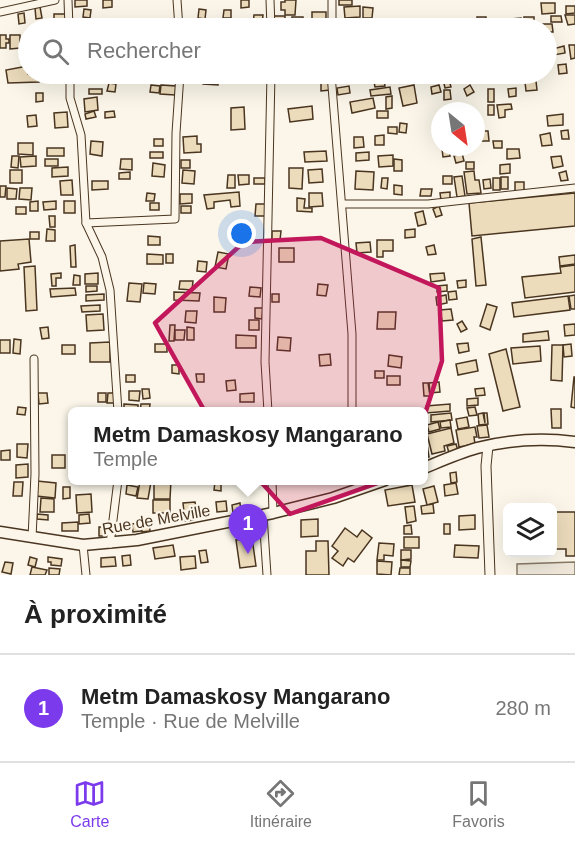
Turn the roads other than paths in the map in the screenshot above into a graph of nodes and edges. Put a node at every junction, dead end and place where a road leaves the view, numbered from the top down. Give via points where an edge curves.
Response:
1 (56, 0) edge
2 (68, 0) edge
3 (177, 0) edge
4 (270, 0) edge
5 (332, 0) edge
6 (0, 12) edge
7 (69, 18) edge
8 (178, 18) edge
9 (271, 18) edge
10 (332, 18) edge
11 (70, 84) edge
12 (179, 84) edge
13 (271, 84) edge
14 (332, 84) edge
15 (575, 188) edge
16 (342, 204) junction
17 (86, 223) junction
18 (34, 359) dead end
19 (118, 407) edge
20 (268, 407) edge
21 (352, 407) edge
22 (575, 442) edge
23 (488, 446) junction
24 (428, 466) edge
25 (117, 485) edge
26 (271, 485) edge
27 (353, 486) edge
28 (268, 514) junction
29 (0, 532) edge
30 (33, 538) junction
31 (110, 544) junction
32 (83, 545) junction
33 (86, 575) edge
34 (267, 575) edge
35 (490, 575) edge

1 - 6 street
2 - 7 street
3 - 8 street
4 - 9 street
5 - 10 street
11 - 17 street via 81,135
12 - 17 street via 175,219
13 - 20 street via 265,362
14 - 16 street
15 - 16 street via 428,204
16 - 21 street via 352,334
17 - 19 street via 102,257 110,290
18 - 30 street
22 - 23 main road via 508,442
23 - 24 main road
23 - 35 street
25 - 31 street
26 - 28 street
27 - 28 main road, Rue de Melville
28 - 31 main road, Rue de Melville
28 - 34 street
29 - 30 main road, Rue de Melville
30 - 32 main road, Rue de Melville
31 - 32 main road, Rue de Melville
32 - 33 street

